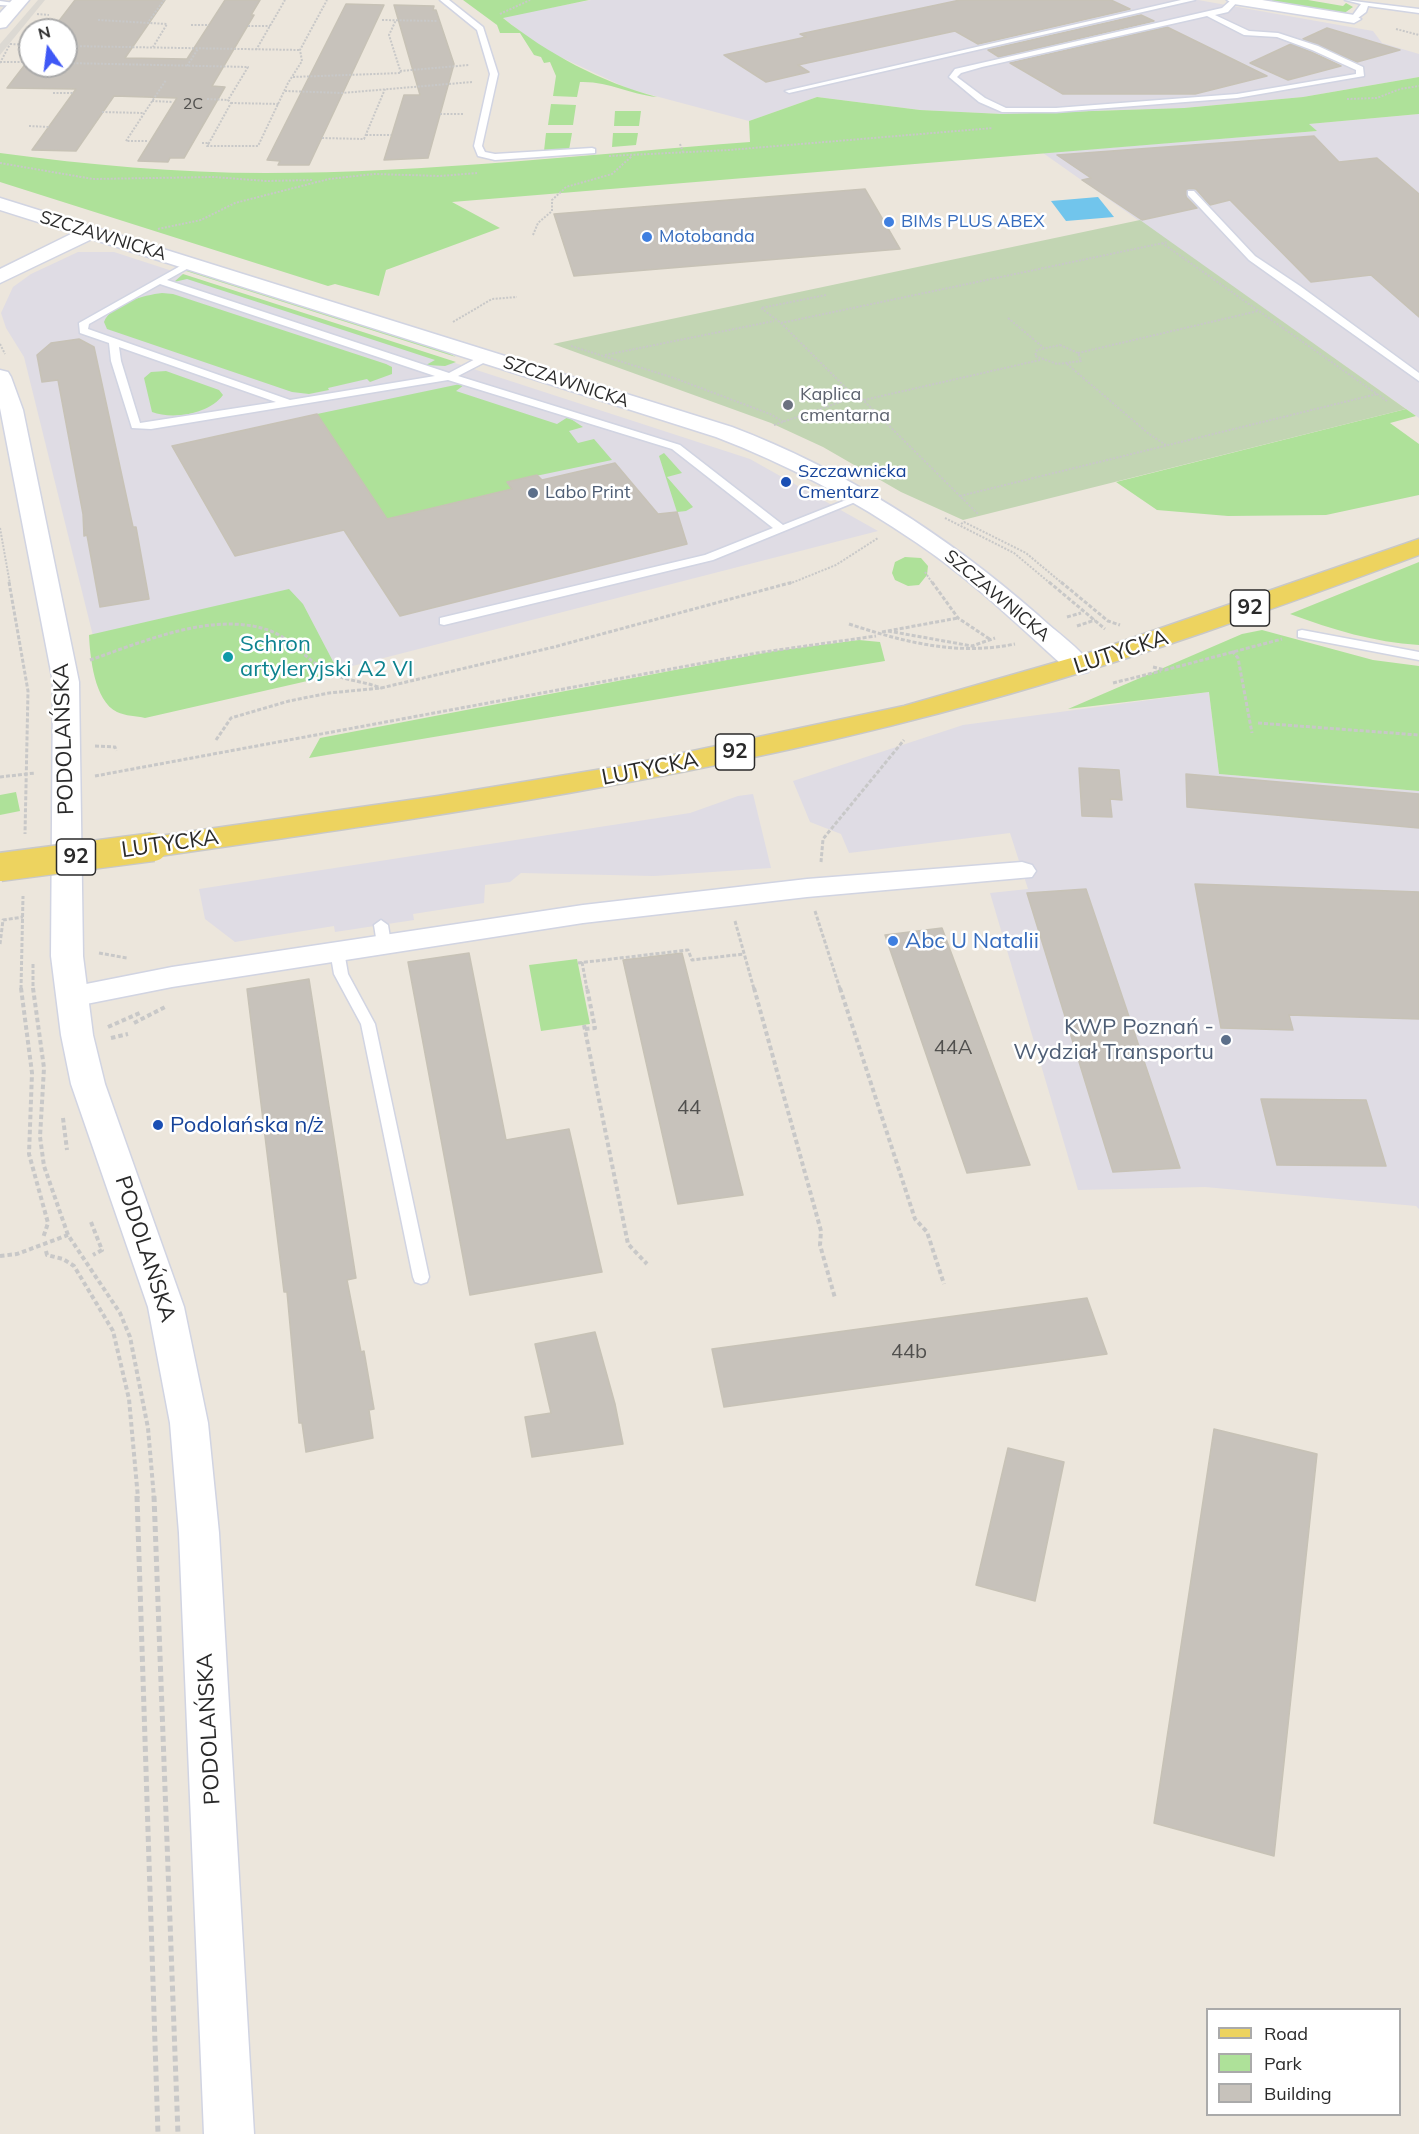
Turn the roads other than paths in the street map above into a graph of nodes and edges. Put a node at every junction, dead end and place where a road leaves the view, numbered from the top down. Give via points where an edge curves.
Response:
1 (444, 0) edge
2 (1191, 0) edge
3 (1234, 0) edge
4 (1349, 0) edge
5 (1414, 0) edge
6 (19, 2) edge
7 (0, 3) edge
8 (1365, 3) junction
9 (1415, 10) edge
10 (1208, 14) junction
11 (1354, 19) joint
12 (0, 23) edge
13 (789, 91) dead end
14 (592, 151) dead end
15 (1191, 193) dead end
16 (0, 204) edge
17 (91, 232) junction
18 (191, 264) junction
19 (0, 277) edge
20 (159, 280) junction
21 (114, 342) junction
22 (487, 357) junction
23 (451, 376) junction
24 (0, 377) edge
25 (1419, 378) edge
26 (289, 403) junction
27 (860, 498) junction
28 (781, 529) junction
29 (1419, 546) edge
30 (444, 621) dead end
31 (1302, 633) road end
32 (1419, 656) edge
33 (1079, 666) junction
34 (0, 867) edge
35 (1022, 871) dead end
36 (337, 951) junction
37 (71, 997) junction
38 (421, 1277) dead end
39 (229, 2134) edge

1 - 14 lane via 480,29 494,74 478,147 481,154 495,157
2 - 13 lane
3 - 10 lane via 1225,10
3 - 11 street
4 - 8 lane
5 - 9 lane
6 - 7 lane
6 - 12 street
8 - 9 lane
8 - 11 lane via 1364,10
10 - 10 lane via 1247,33 1278,35 1316,48 1360,69 1360,76 1237,96 1056,110 1005,110 982,100 953,77 958,71
15 - 25 lane via 1252,258
16 - 17 street, SZCZAWNICKA
17 - 18 street, SZCZAWNICKA
17 - 19 street
18 - 20 lane
18 - 22 street, SZCZAWNICKA
20 - 21 lane via 84,323 83,331
20 - 23 lane
21 - 26 lane
21 - 26 lane via 136,426
22 - 23 lane
22 - 27 street, SZCZAWNICKA via 746,440 807,467
23 - 26 lane
23 - 28 lane via 676,447
24 - 37 street, PODOLAŃSKA via 12,410 66,682 67,956
27 - 28 lane
27 - 33 street, SZCZAWNICKA via 964,566
28 - 30 lane via 709,558
29 - 33 main road, LUTYCKA / 92
31 - 32 lane
33 - 34 main road, LUTYCKA / 92, bridge via 910,713 619,775 386,815
35 - 36 street via 813,887 382,935
36 - 37 street
36 - 38 lane via 341,974 368,1024
37 - 39 street, PODOLAŃSKA via 88,1084 166,1307 189,1423 200,1533

